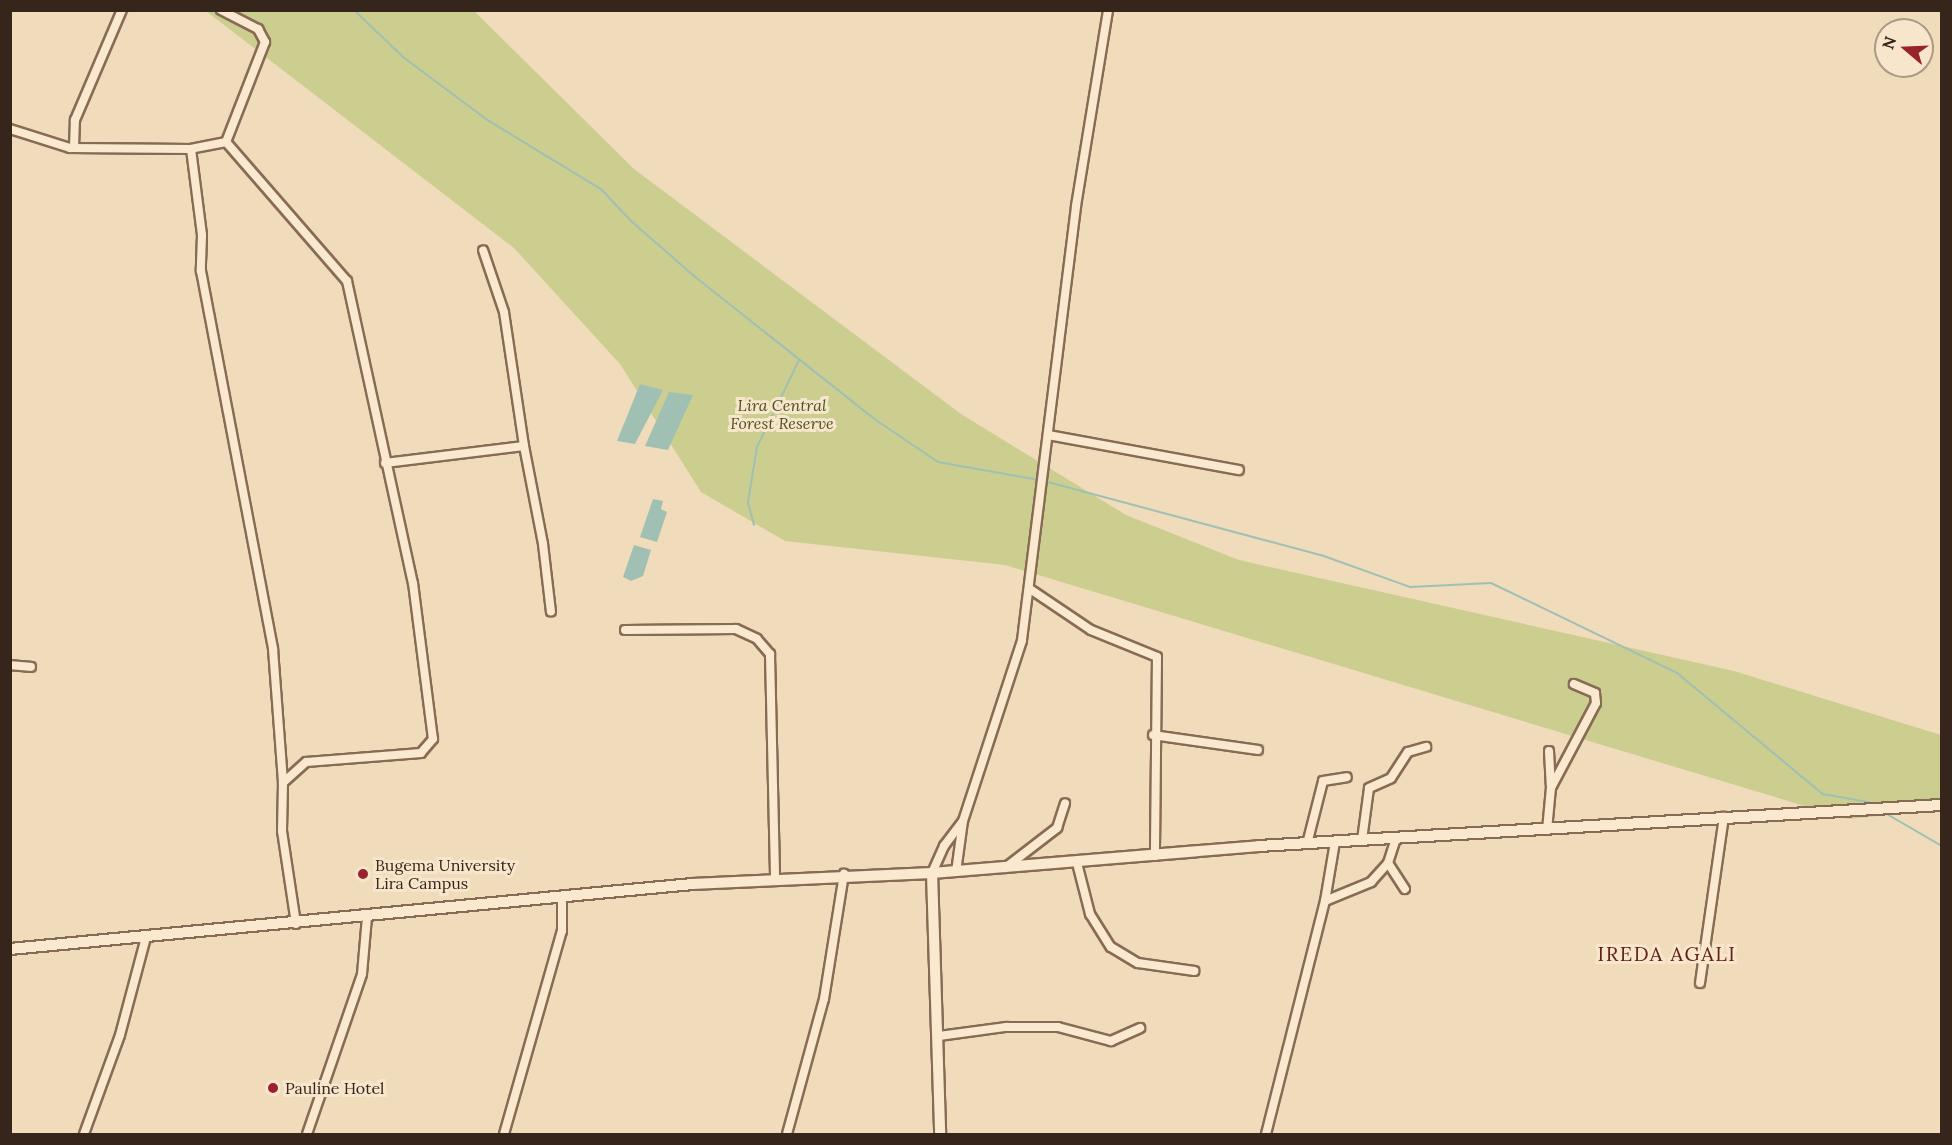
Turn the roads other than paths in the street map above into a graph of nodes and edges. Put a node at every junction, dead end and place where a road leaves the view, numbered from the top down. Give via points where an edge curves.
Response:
1 (122, 10) edge
2 (221, 10) edge
3 (1108, 10) edge
4 (10, 129) edge
5 (226, 142) junction
6 (74, 147) junction
7 (191, 149) junction
8 (483, 250) dead end
9 (1048, 435) junction
10 (524, 446) junction
11 (385, 463) junction
12 (1239, 470) dead end
13 (1030, 589) junction
14 (551, 612) dead end
15 (625, 630) dead end
16 (10, 665) edge
17 (32, 667) dead end
18 (1574, 684) dead end
19 (1153, 735) junction
20 (1426, 747) dead end
21 (1258, 750) dead end
22 (1548, 751) dead end
23 (1347, 777) dead end
24 (284, 783) junction
25 (1551, 788) junction
26 (1065, 803) dead end
27 (1941, 805) edge
28 (1724, 817) junction
29 (963, 821) junction
30 (1547, 830) junction
31 (1396, 838) junction
32 (1362, 840) junction
33 (1335, 842) junction
34 (1307, 844) junction
35 (1155, 856) junction
36 (1077, 863) junction
37 (1388, 863) junction
38 (1005, 868) junction
39 (956, 872) junction
40 (932, 873) junction
41 (844, 874) junction
42 (775, 879) junction
43 (1405, 889) dead end
44 (561, 897) junction
45 (1325, 901) junction
46 (367, 917) junction
47 (296, 924) junction
48 (146, 937) junction
49 (10, 949) edge
50 (1194, 971) dead end
51 (1700, 983) dead end
52 (1140, 1029) dead end
53 (939, 1036) junction
54 (84, 1134) edge
55 (307, 1134) edge
56 (504, 1134) edge
57 (787, 1134) edge
58 (940, 1134) edge
59 (1266, 1134) edge

1 - 6 street via 75,120
2 - 5 street via 258,29 265,42
3 - 9 street via 1076,206
4 - 6 street
5 - 7 street
5 - 11 street via 347,281 364,343
6 - 7 street
7 - 24 street via 202,224 201,271 273,649
8 - 10 street via 504,312
9 - 12 street
9 - 13 street
10 - 11 street
10 - 14 street via 545,554
11 - 24 street via 413,583 433,739 421,753 306,762
13 - 19 street via 1091,630 1157,657
13 - 29 street via 1010,686
15 - 42 street via 736,629 757,639 770,654
16 - 17 street
18 - 25 street via 1595,693 1596,703
19 - 21 street
19 - 35 street
20 - 32 street via 1408,752 1391,778 1369,788
22 - 25 street
23 - 34 street via 1323,781
24 - 47 street via 282,831
25 - 30 street
26 - 38 street via 1057,828
27 - 28 street
28 - 30 street
28 - 51 street
29 - 39 street
29 - 40 street via 944,846
30 - 31 street
31 - 32 street
31 - 37 street
32 - 33 street
33 - 34 street
33 - 45 street
34 - 35 street
35 - 36 street
36 - 38 street
36 - 50 street via 1088,908 1111,947 1138,963
37 - 43 street
37 - 45 street via 1363,888
38 - 39 street
39 - 40 street
40 - 41 street
40 - 53 street
41 - 42 street
41 - 57 street via 824,999
42 - 44 street
44 - 46 street
44 - 56 street via 559,940
45 - 59 street
46 - 47 street
46 - 55 street via 362,974
47 - 48 street
48 - 49 street
48 - 54 street via 120,1035
52 - 53 street via 1111,1041 1058,1027 1006,1027
53 - 58 street

